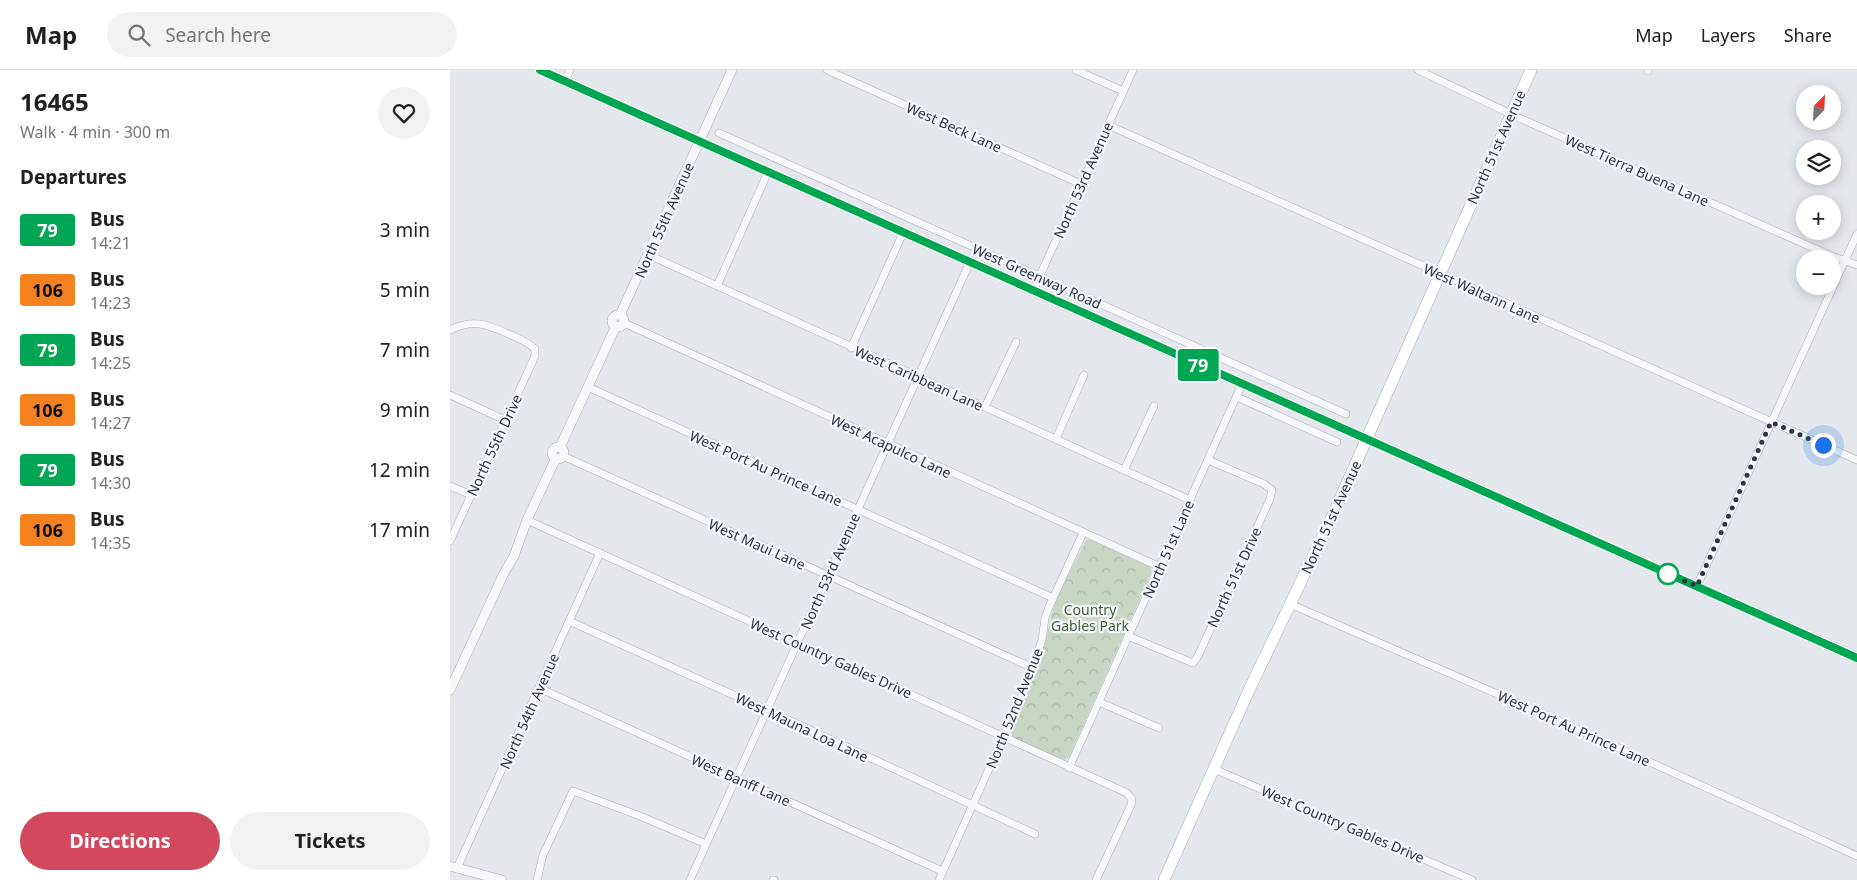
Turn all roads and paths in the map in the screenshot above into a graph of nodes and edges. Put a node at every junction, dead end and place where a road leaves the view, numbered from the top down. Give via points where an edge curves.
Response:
1 (540, 70) edge
2 (570, 70) edge
3 (732, 70) edge
4 (826, 70) edge
5 (1076, 70) edge
6 (1133, 70) edge
7 (1418, 70) edge
8 (1531, 70) edge
9 (565, 81) junction
10 (1123, 91) junction
11 (1511, 114) junction
12 (1108, 125) junction
13 (718, 132) dead end
14 (700, 141) junction
15 (768, 172) junction
16 (1081, 184) junction
17 (861, 197) junction
18 (854, 211) junction
19 (903, 233) junction
20 (1857, 234) edge
21 (648, 255) junction
22 (1845, 261) junction
23 (970, 262) junction
24 (1857, 265) edge
25 (1439, 274) junction
26 (1039, 277) junction
27 (717, 286) junction
28 (1033, 291) junction
29 (620, 322) junction
30 (450, 330) edge
31 (1016, 342) dead end
32 (851, 348) junction
33 (1212, 354) junction
34 (1206, 368) junction
35 (1084, 375) dead end
36 (918, 377) junction
37 (1242, 384) junction
38 (588, 387) junction
39 (450, 395) edge
40 (1237, 397) junction
41 (1154, 406) dead end
42 (985, 407) junction
43 (1346, 414) dead end
44 (505, 420) junction
45 (1771, 422) junction
46 (1056, 439) junction
47 (1366, 440) junction
48 (1337, 442) dead end
49 (888, 444) junction
50 (560, 454) junction
51 (1208, 460) junction
52 (1857, 460) edge
53 (1124, 470) junction
54 (450, 486) edge
55 (471, 495) junction
56 (1190, 500) junction
57 (858, 509) junction
58 (527, 520) junction
59 (1083, 533) junction
60 (450, 541) edge
61 (600, 553) junction
62 (1160, 567) junction
63 (828, 576) junction
64 (1697, 586) junction
65 (1053, 598) junction
66 (1290, 604) junction
67 (569, 621) junction
68 (1128, 636) junction
69 (797, 643) junction
70 (1857, 658) edge
71 (1033, 668) junction
72 (539, 688) junction
73 (450, 690) edge
74 (1099, 702) junction
75 (767, 710) junction
76 (1159, 728) dead end
77 (1004, 737) junction
78 (1069, 768) junction
79 (1214, 769) junction
80 (736, 778) junction
81 (973, 805) junction
82 (1034, 834) dead end
83 (706, 844) junction
84 (1857, 856) edge
85 (453, 867) edge
86 (942, 871) junction
87 (502, 880) edge
88 (537, 880) edge
89 (690, 880) edge
90 (938, 880) edge
91 (1096, 880) edge
92 (1164, 880) edge
93 (1472, 880) edge

1 - 9 main road, West Greenway Road
2 - 9 street
3 - 14 street, North 55th Avenue
4 - 16 street, West Beck Lane
5 - 10 street
6 - 10 street, North 53rd Avenue
7 - 11 street, West Tierra Buena Lane
8 - 11 main road, North 51st Avenue
9 - 14 main road, West Greenway Road
10 - 12 street, North 53rd Avenue
11 - 22 street, West Tierra Buena Lane
11 - 25 main road, North 51st Avenue
12 - 16 street, North 53rd Avenue
12 - 25 street, West Waltann Lane
13 - 17 street, West Greenway Road
14 - 15 main road, West Greenway Road
14 - 21 street, North 55th Avenue
15 - 18 main road, West Greenway Road
15 - 27 street
16 - 26 street, North 53rd Avenue
17 - 18 street
17 - 26 street, West Greenway Road
18 - 19 main road, West Greenway Road
19 - 23 main road, West Greenway Road
19 - 32 street
20 - 22 street
21 - 27 street, West Caribbean Lane
21 - 29 street, North 55th Avenue
22 - 24 street, West Tierra Buena Lane
22 - 45 street
23 - 28 main road, West Greenway Road
23 - 36 street, North 53rd Avenue
25 - 45 street, West Waltann Lane
25 - 47 main road, North 51st Avenue
26 - 28 street, North 53rd Avenue
26 - 33 street, West Greenway Road
27 - 32 street, West Caribbean Lane
28 - 34 main road, West Greenway Road
29 - 38 street, North 55th Avenue
29 - 49 street, West Acapulco Lane
30 - 44 street, North 55th Drive via 471,323 485,324 535,349 535,356
31 - 42 street
32 - 36 street, West Caribbean Lane
33 - 34 street
33 - 43 street, West Greenway Road
34 - 37 main road, West Greenway Road
35 - 46 street
36 - 42 street, West Caribbean Lane
36 - 49 street, North 53rd Avenue
37 - 40 street, North 51st Lane
37 - 47 main road, West Greenway Road
38 - 50 street, North 55th Avenue
38 - 57 street, West Port Au Prince Lane
39 - 44 street
40 - 48 street
40 - 51 street, North 51st Lane
41 - 53 street
42 - 46 street, West Caribbean Lane
44 - 55 street, North 55th Drive
45 - 52 street, West Waltann Lane
45 - 64 street
46 - 53 street, West Caribbean Lane
47 - 64 main road, West Greenway Road
47 - 66 main road, North 51st Avenue
49 - 57 street, North 53rd Avenue
49 - 59 street, West Acapulco Lane
50 - 58 street, North 55th Avenue
50 - 63 street, West Maui Lane
51 - 56 street, North 51st Lane
51 - 68 street, North 51st Drive via 1264,484 1272,490 1270,499 1193,663
53 - 56 street, West Caribbean Lane
54 - 55 street
55 - 60 street, North 55th Drive
56 - 62 street, North 51st Lane
57 - 63 street, North 53rd Avenue
57 - 65 street, West Port Au Prince Lane
58 - 61 street, West Country Gables Drive
58 - 73 street, North 55th Avenue via 508,554 504,573
59 - 62 street, West Acapulco Lane
59 - 65 street, North 52nd Avenue
61 - 67 street, North 54th Avenue
61 - 69 street, West Country Gables Drive
62 - 68 street, North 51st Lane
63 - 69 street, North 53rd Avenue
63 - 71 street, West Maui Lane
64 - 70 main road, West Greenway Road
65 - 71 street, North 52nd Avenue
66 - 79 main road, North 51st Avenue
66 - 84 street, West Port Au Prince Lane
67 - 72 street, North 54th Avenue
67 - 75 street, West Mauna Loa Lane
68 - 74 street, North 51st Lane
69 - 75 street, North 53rd Avenue
69 - 77 street, West Country Gables Drive
71 - 77 street, North 52nd Avenue
72 - 80 street, West Banff Lane
72 - 85 street, North 54th Avenue
74 - 76 street
74 - 78 street, North 51st Lane
75 - 80 street, North 53rd Avenue
75 - 81 street, West Mauna Loa Lane
77 - 78 street, West Country Gables Drive
77 - 81 street, North 52nd Avenue
78 - 91 street, West Country Gables Drive via 1127,793 1132,799
79 - 92 main road, North 51st Avenue
79 - 93 street, West Country Gables Drive
80 - 83 street, North 53rd Avenue
80 - 86 street, West Banff Lane
81 - 82 street, West Mauna Loa Lane
81 - 86 street, North 52nd Avenue
83 - 88 street via 573,791 543,855
83 - 89 street, North 53rd Avenue
85 - 87 street
86 - 90 street, North 52nd Avenue

